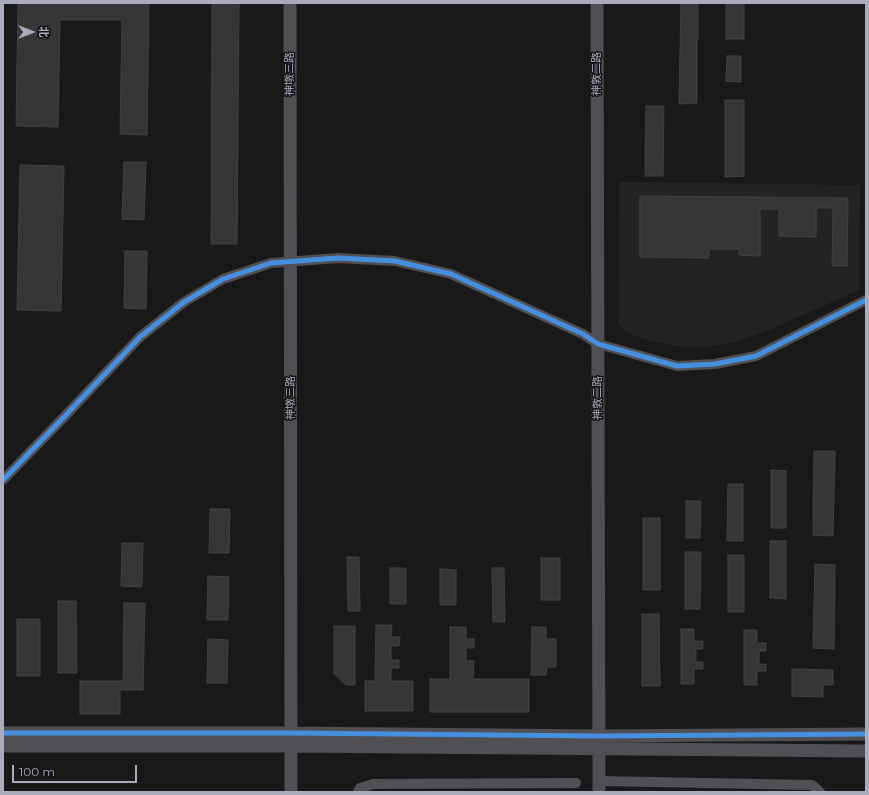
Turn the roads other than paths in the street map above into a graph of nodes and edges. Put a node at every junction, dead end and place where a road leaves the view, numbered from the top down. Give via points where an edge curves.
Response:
1 (290, 3) edge
2 (597, 3) edge
3 (290, 262) junction
4 (866, 300) edge
5 (598, 344) junction
6 (3, 480) edge
7 (3, 733) edge
8 (866, 734) edge
9 (291, 740) junction
10 (600, 742) junction
11 (3, 746) edge
12 (866, 751) edge
13 (576, 783) dead end
14 (599, 787) edge
15 (291, 792) edge
16 (358, 792) edge
17 (820, 792) edge

1 - 3 street, 神墩三路
2 - 5 street, 神敦二路
3 - 5 street via 338,258 395,261 451,274 583,334
3 - 6 street via 271,263 223,279 184,302 140,337
3 - 9 street, 神墩三路
4 - 5 street via 756,356 714,364 677,366
5 - 10 street, 神敦二路
7 - 9 street
8 - 10 street
9 - 10 street
9 - 11 street
9 - 15 street, 神墩三路
10 - 12 street
10 - 14 street, 神敦二路
13 - 16 street via 373,784 360,788
14 - 17 street via 812,785

